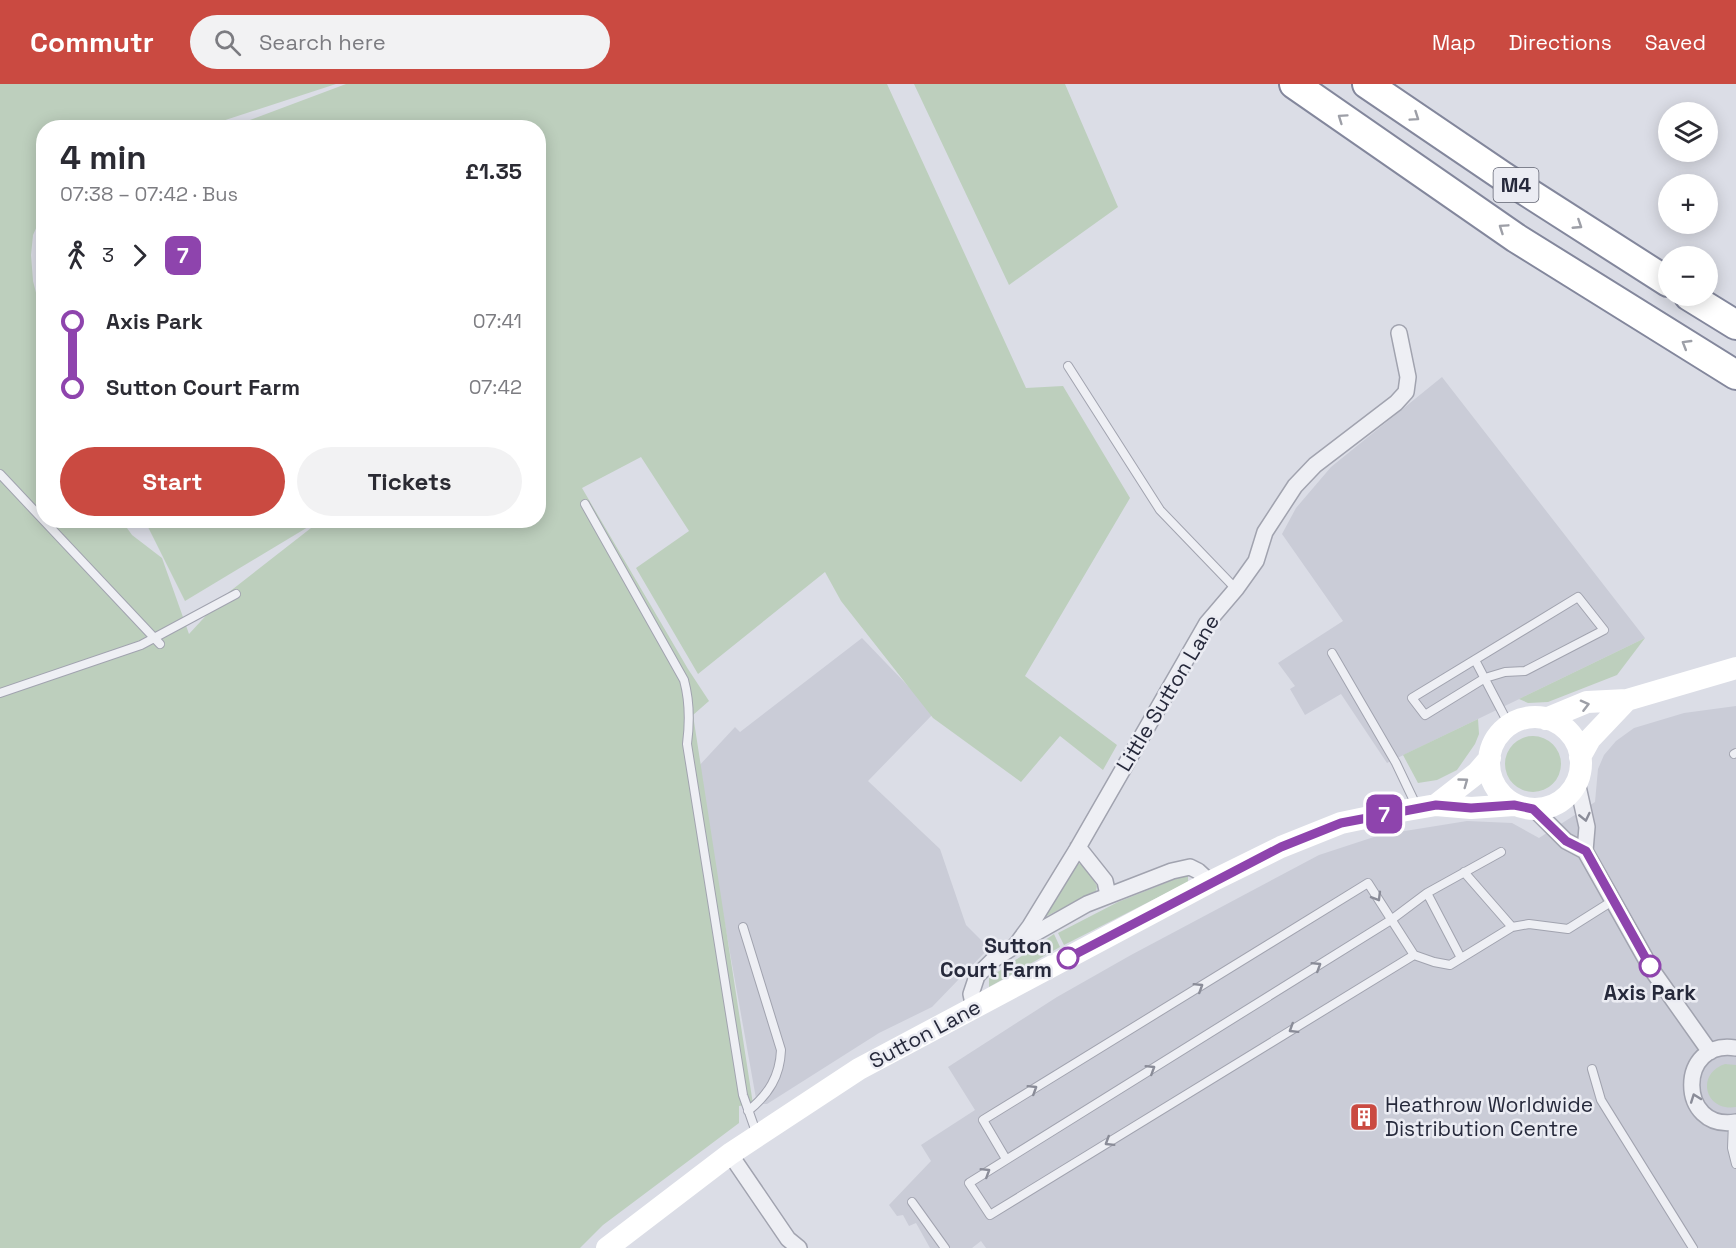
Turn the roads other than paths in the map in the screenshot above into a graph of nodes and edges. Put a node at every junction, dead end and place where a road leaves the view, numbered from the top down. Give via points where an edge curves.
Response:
1 (1294, 84) edge
2 (1367, 84) edge
3 (1658, 276) edge
4 (1705, 306) edge
5 (1736, 325) edge
6 (1399, 333) dead end
7 (1068, 366) dead end
8 (1736, 375) edge
9 (0, 474) edge
10 (585, 504) dead end
11 (36, 512) edge
12 (51, 528) edge
13 (1236, 589) junction
14 (236, 594) dead end
15 (157, 641) junction
16 (1332, 653) dead end
17 (1475, 660) junction
18 (1736, 668) edge
19 (1485, 678) junction
20 (0, 693) edge
21 (1627, 700) junction
22 (1546, 719) junction
23 (1509, 725) junction
24 (1580, 757) junction
25 (1490, 758) junction
26 (1577, 782) junction
27 (1427, 807) junction
28 (1524, 807) junction
29 (1078, 847) junction
30 (1586, 851) junction
31 (1501, 852) dead end
32 (1464, 872) junction
33 (1210, 882) junction
34 (1427, 893) junction
35 (1108, 895) junction
36 (1614, 900) junction
37 (1390, 920) junction
38 (743, 927) dead end
39 (1512, 927) junction
40 (1016, 945) junction
41 (1414, 954) junction
42 (1461, 958) junction
43 (974, 1008) junction
44 (1736, 1048) edge
45 (1710, 1052) junction
46 (1592, 1069) dead end
47 (748, 1111) junction
48 (1734, 1123) edge
49 (757, 1137) junction
50 (730, 1155) junction
51 (1006, 1159) junction
52 (1736, 1164) edge
53 (912, 1202) dead end
54 (607, 1248) edge
55 (799, 1248) edge
56 (945, 1248) edge
57 (1693, 1248) edge

8 -> 1 highway, M4 via 1516,238
2 -> 3 highway, M4
4 - 5 highway
6 - 13 street, Little Sutton Lane via 1408,372 1406,392 1295,486 1265,532 1256,561
7 - 13 lane via 1160,510
9 - 11 lane
10 - 47 lane via 684,680 690,710 687,744
12 - 15 lane
13 - 29 street, Little Sutton Lane via 1207,623
14 - 15 lane
15 - 20 lane
16 - 27 lane via 1396,763
17 - 19 lane
17 - 19 lane via 1412,698 1425,715
17 - 19 lane via 1578,597 1604,630 1526,671
18 - 21 street
19 - 23 lane
22 -> 21 street via 1587,702
21 - 24 street via 1590,739
22 - 23 street via 1521,720
22 - 24 street via 1569,732
23 - 25 street via 1493,745
24 - 26 street
27 -> 25 street, Sutton Lane via 1477,773
25 - 28 street via 1493,782 1505,799
26 - 28 street via 1555,804 1546,808
26 -> 30 street via 1587,827
27 - 28 street, Sutton Lane
27 - 33 street, Sutton Lane via 1341,823
28 - 30 street via 1566,841
29 - 35 street via 1105,881
29 - 40 street, Little Sutton Lane
30 - 36 street
31 - 32 lane
32 - 34 lane
32 - 39 lane
33 - 35 street via 1186,867
33 - 43 street, Sutton Lane
34 - 37 lane
34 - 42 lane
35 - 40 street via 1066,914
36 - 39 lane via 1568,929 1529,924
36 - 45 street via 1652,970
37 - 41 lane
51 -> 37 lane
51 -> 37 lane via 983,1120 1368,883
38 - 47 lane via 781,1050 780,1066 764,1098
39 - 42 lane
40 - 43 street, Little Sutton Lane via 977,976 971,994
41 - 42 lane via 1450,964
41 -> 51 lane via 990,1215 969,1182
43 - 49 street, Sutton Lane via 859,1070
44 - 45 street
48 -> 45 street via 1708,1117 1692,1097 1693,1071
46 - 57 lane via 1601,1100
47 - 49 lane
48 - 52 lane via 1732,1148
49 - 50 street, Sutton Lane
50 - 54 street, Sutton Lane
50 - 55 street via 788,1239
53 - 56 lane

